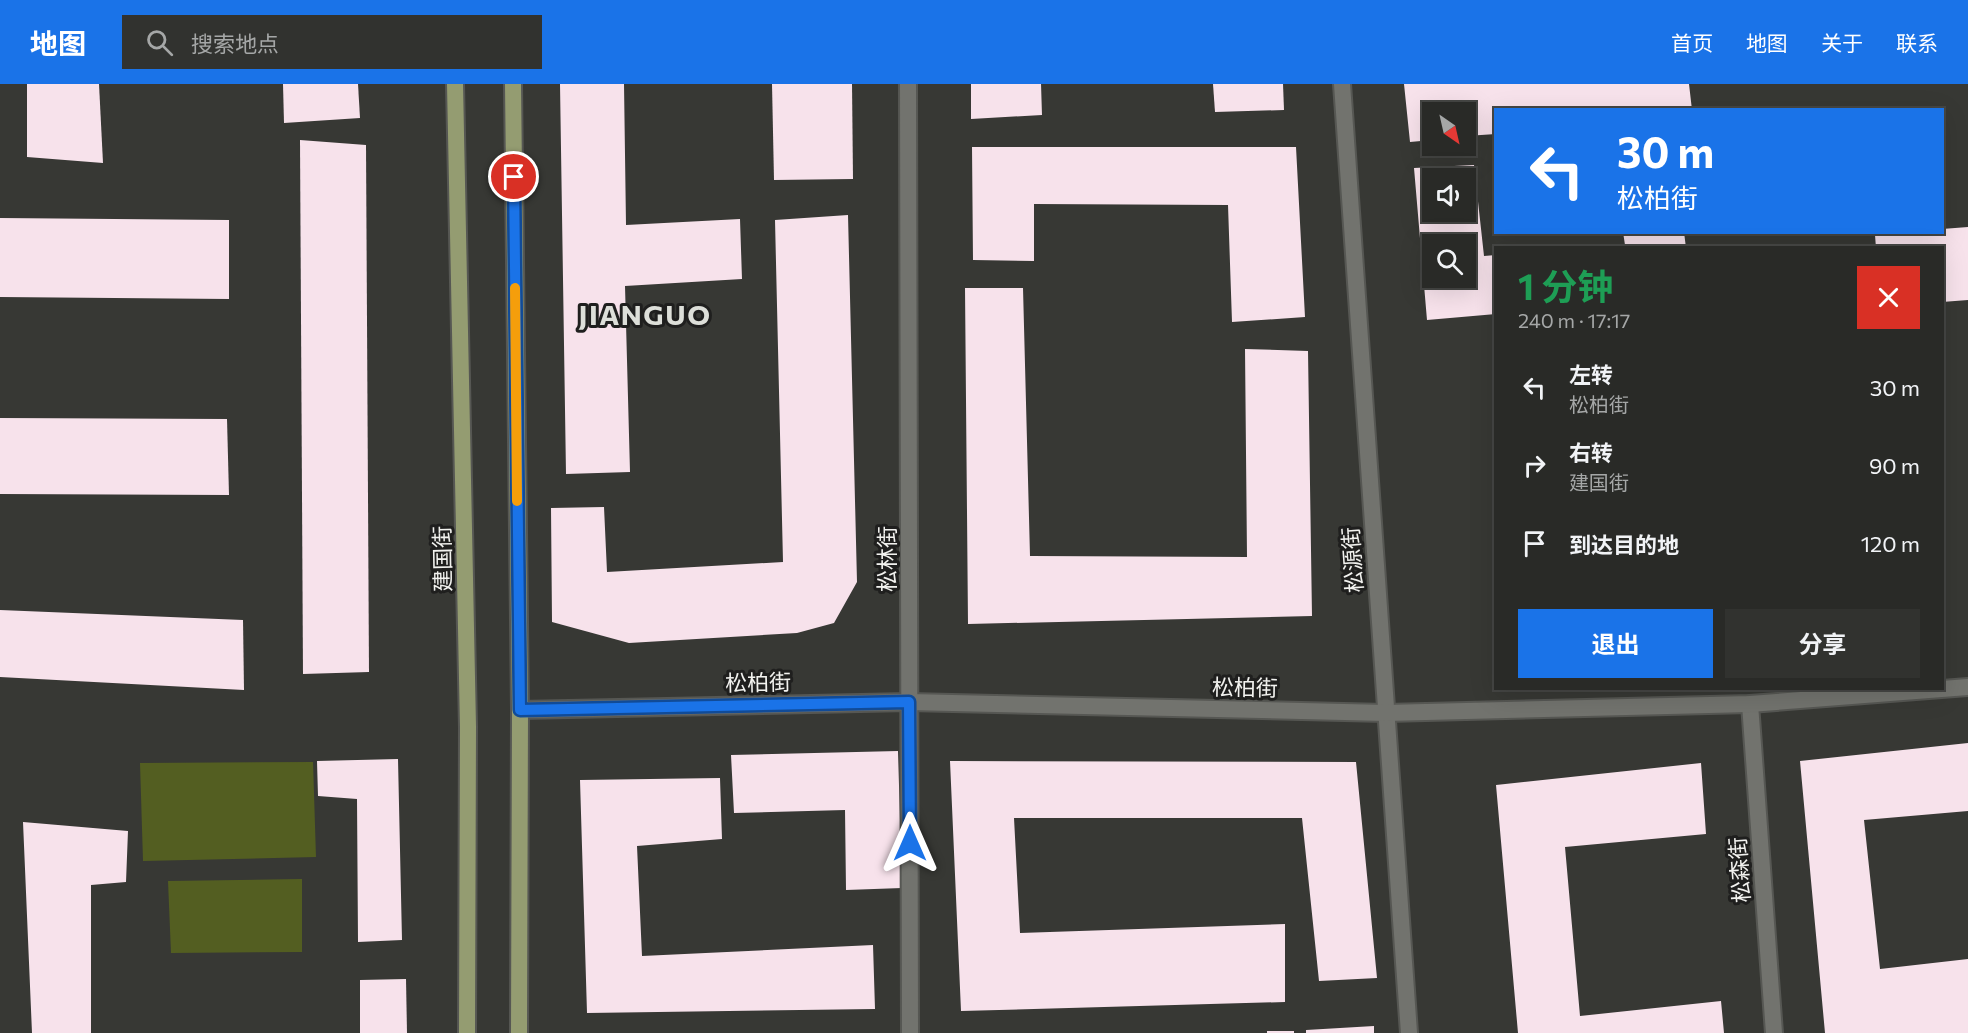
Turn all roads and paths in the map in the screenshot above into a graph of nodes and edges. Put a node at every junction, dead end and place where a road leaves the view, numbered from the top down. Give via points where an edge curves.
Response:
1 (455, 84) edge
2 (513, 84) edge
3 (908, 84) edge
4 (1342, 84) edge
5 (1968, 687) edge
6 (1944, 689) edge
7 (1930, 690) edge
8 (909, 702) junction
9 (1750, 704) junction
10 (520, 710) junction
11 (1386, 713) junction
12 (468, 1033) edge
13 (519, 1033) edge
14 (910, 1033) edge
15 (1409, 1033) edge
16 (1774, 1033) edge

1 - 12 main road, 建国街 via 468,727
2 - 10 main road
3 - 8 street, 松林街
4 - 11 street, 松源街
5 - 6 street, 松柏街
7 - 9 street, 松柏街
8 - 10 street, 松柏街
8 - 11 street, 松柏街
8 - 14 street, 松林街
9 - 11 street, 松柏街
9 - 16 street, 松森街
10 - 13 main road
11 - 15 street, 松源街

